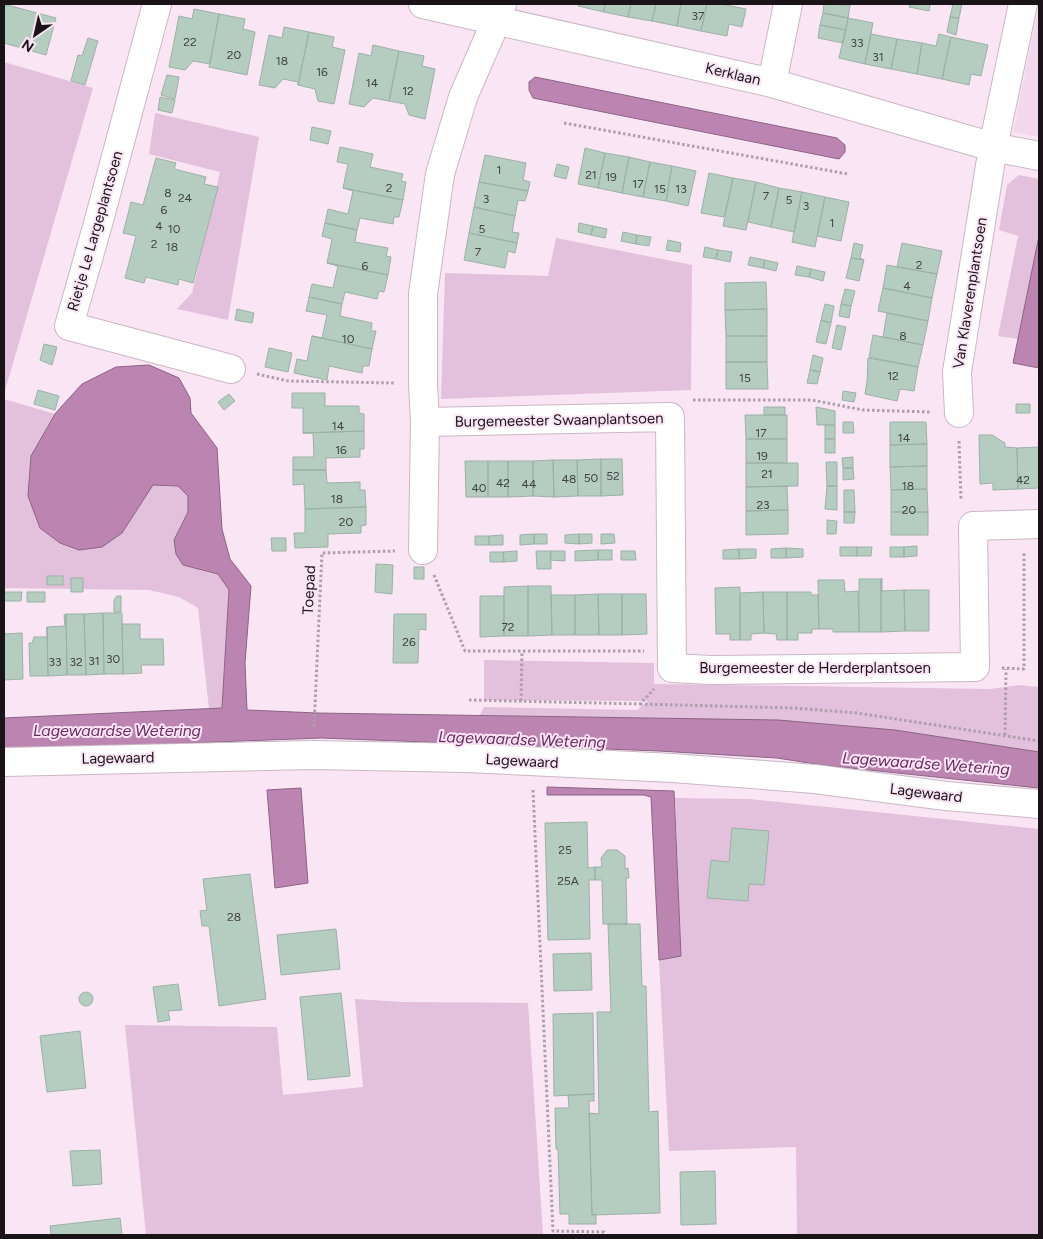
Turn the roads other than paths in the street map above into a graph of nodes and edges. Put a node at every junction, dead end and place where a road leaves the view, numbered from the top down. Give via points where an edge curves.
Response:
1 (157, 4) edge
2 (423, 4) edge
3 (788, 4) edge
4 (1023, 4) edge
5 (499, 12) edge
6 (772, 83) junction
7 (993, 147) junction
8 (1039, 156) edge
9 (231, 369) road end
10 (959, 413) road end
11 (425, 422) junction
12 (1032, 524) edge
13 (424, 550) road end
14 (672, 660) joint
15 (4, 762) edge
16 (1039, 804) edge

1 - 9 street, Rietje Le Largeplantsoen via 69,326
2 - 5 street, Kerklaan
3 - 6 street
4 - 7 street, Van Klaverenplantsoen
5 - 6 street, Kerklaan
5 - 11 street via 463,98 440,174 424,294
6 - 7 street, Kerklaan
7 - 8 street, Kerklaan
7 - 10 street, Van Klaverenplantsoen via 957,372
11 - 13 street
11 - 14 street, Burgemeester Swaanplantsoen via 670,417
12 - 14 street, Burgemeester de Herderplantsoen via 973,526 975,667 720,670
15 - 16 street, Lagewaard via 314,755 467,758 815,779

